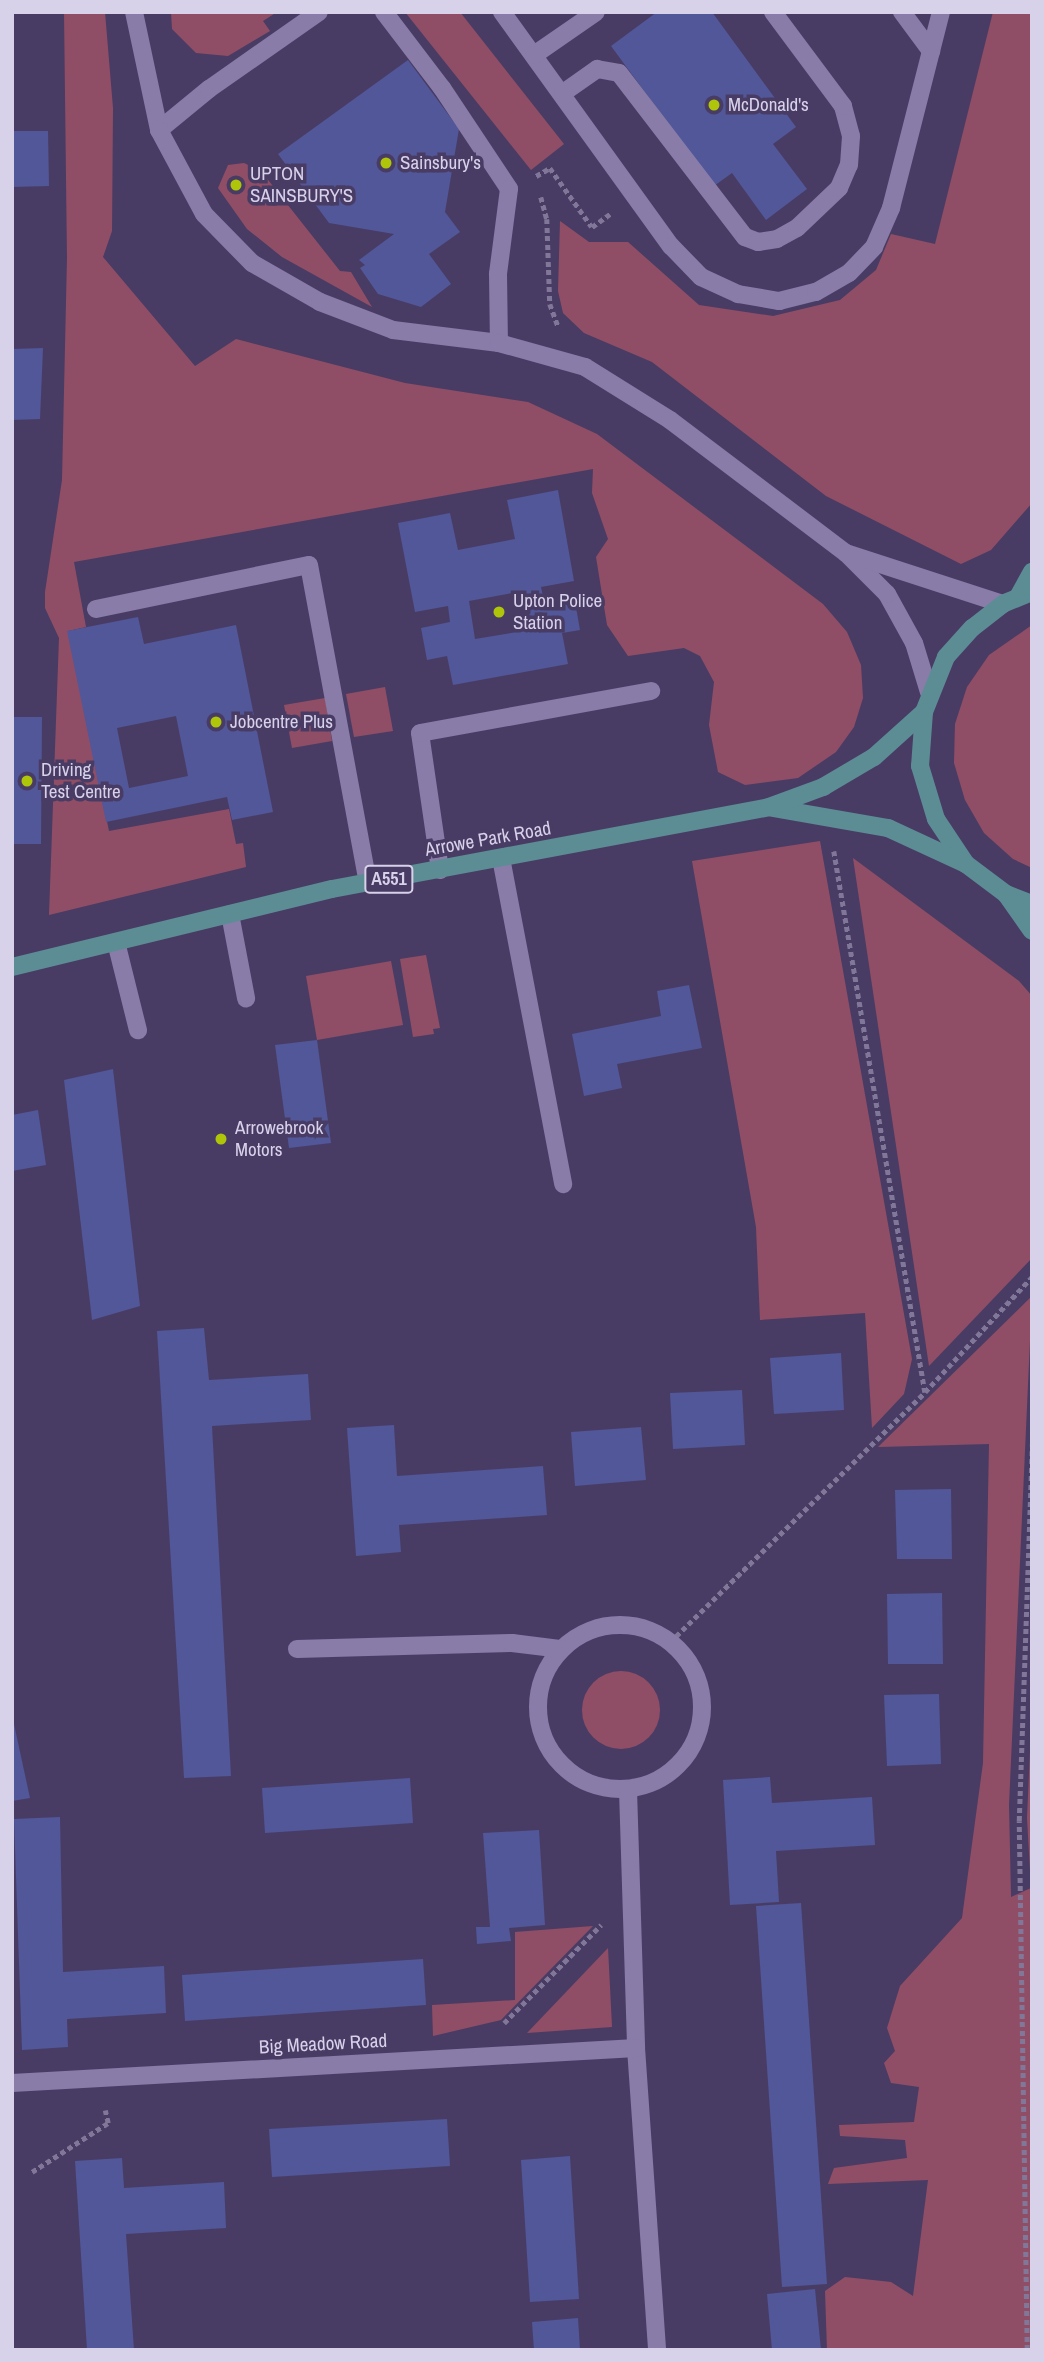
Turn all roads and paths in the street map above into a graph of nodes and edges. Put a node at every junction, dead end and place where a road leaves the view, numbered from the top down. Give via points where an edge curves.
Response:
1 (135, 12) edge
2 (319, 12) edge
3 (384, 12) edge
4 (502, 12) edge
5 (596, 12) edge
6 (773, 12) edge
7 (902, 12) edge
8 (941, 12) edge
9 (931, 51) junction
10 (534, 55) junction
11 (563, 93) junction
12 (159, 130) junction
13 (536, 176) dead end
14 (606, 202) dead end
15 (499, 343) junction
16 (846, 553) junction
17 (1032, 572) edge
18 (1018, 598) edge
19 (96, 609) dead end
20 (651, 691) dead end
21 (929, 692) junction
22 (924, 712) junction
23 (769, 807) junction
24 (828, 817) junction
25 (501, 858) junction
26 (966, 864) junction
27 (440, 870) junction
28 (368, 883) junction
29 (1006, 894) junction
30 (1032, 904) edge
31 (230, 914) junction
32 (1032, 931) edge
33 (116, 942) junction
34 (12, 967) edge
35 (246, 998) dead end
36 (138, 1030) dead end
37 (563, 1184) dead end
38 (1032, 1277) edge
39 (925, 1392) junction
40 (1032, 1443) edge
41 (670, 1642) junction
42 (297, 1649) dead end
43 (560, 1649) junction
44 (628, 1790) junction
45 (633, 1922) junction
46 (636, 2048) junction
47 (502, 2055) junction
48 (99, 2078) junction
49 (12, 2083) edge
50 (32, 2172) dead end
51 (657, 2350) edge
52 (1027, 2350) edge

1 - 12 street
2 - 12 street
3 - 15 street via 442,88 509,190 498,274
4 - 10 street
5 - 10 street
6 - 11 street via 843,106 851,136 849,165 839,188 797,228 777,239 758,242 746,237 620,73 597,69
7 - 9 street
8 - 9 street
9 - 11 street via 891,208 874,247 849,273 816,292 779,301 738,294 701,277 671,246
10 - 11 street
12 - 15 street via 204,214 252,263 320,302 393,330
13 - 14 path via 550,168 593,227 614,212
15 - 16 street via 585,367 624,390
16 - 18 street
16 - 21 street via 887,594 914,643
17 - 18 main road
18 - 21 main road via 972,628 946,657
19 - 28 street via 309,565
20 - 27 street via 420,733
21 - 22 main road
22 - 23 main road, Arrowe Park Road / A551 via 874,757 823,787
22 - 26 main road via 920,766 936,819
23 - 24 main road, Arrowe Park Road / A551
23 - 25 main road, Arrowe Park Road / A551
24 - 26 main road, Arrowe Park Road / A551 via 888,828
24 - 39 path
25 - 27 main road, Arrowe Park Road / A551
25 - 37 street
26 - 29 main road
27 - 28 main road, Arrowe Park Road / A551
28 - 31 main road, Arrowe Park Road / A551
29 - 30 main road
29 - 32 main road
31 - 33 main road, Arrowe Park Road / A551
31 - 35 street
33 - 34 main road, Arrowe Park Road / A551
33 - 36 street
38 - 39 path
39 - 41 path
40 - 52 path via 1019,1821
41 - 43 street via 634,1626 614,1625 595,1628
41 - 44 street via 689,1662 700,1688 702,1716 694,1743 678,1766 655,1782
42 - 43 street via 512,1643
43 - 44 street via 538,1694 545,1744 560,1765 579,1780 603,1789
44 - 45 street
45 - 46 street
45 - 47 path via 600,1925 504,2023
46 - 47 street, Big Meadow Road
46 - 51 street
47 - 48 street, Big Meadow Road
48 - 49 street, Big Meadow Road
48 - 50 path via 108,2123

